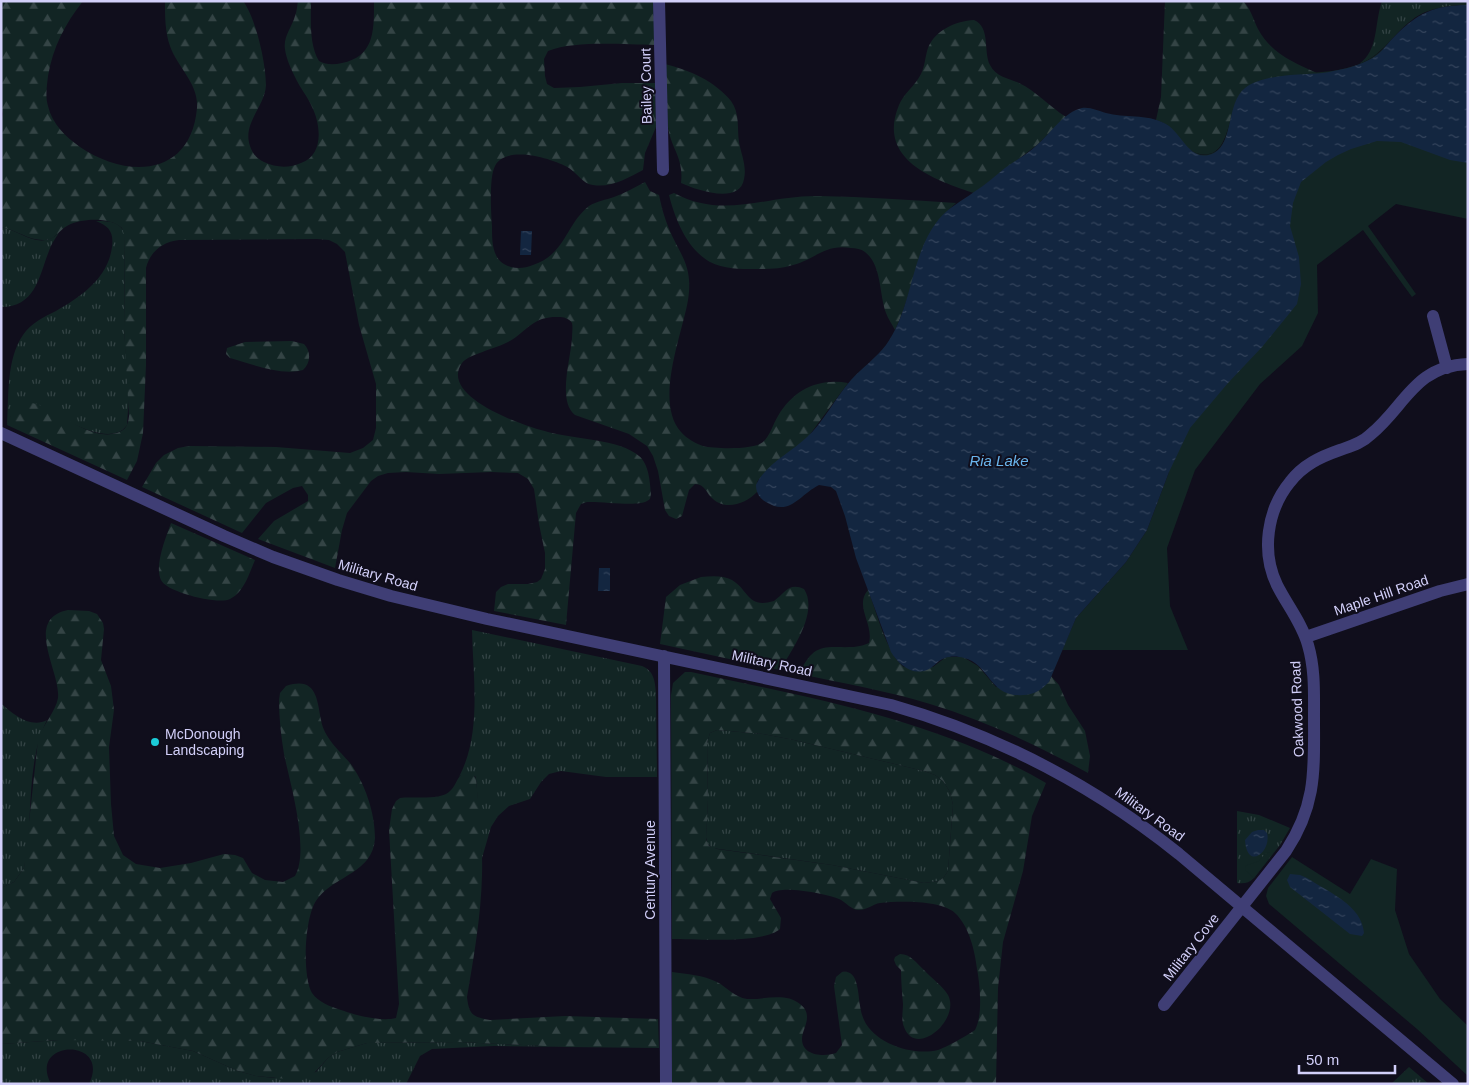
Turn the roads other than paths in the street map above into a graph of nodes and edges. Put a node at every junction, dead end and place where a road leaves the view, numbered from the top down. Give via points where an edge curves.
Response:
1 (659, 1) edge
2 (663, 170) dead end
3 (1433, 316) dead end
4 (1468, 364) edge
5 (1447, 368) junction
6 (1, 433) edge
7 (1468, 584) edge
8 (1306, 637) junction
9 (664, 656) junction
10 (1242, 906) junction
11 (1164, 1005) dead end
12 (666, 1084) edge
13 (1453, 1084) edge

1 - 2 street, Bailey Court
3 - 5 street
4 - 5 street, Oakwood Road
5 - 8 street, Oakwood Road via 1418,383 1383,424 1366,438 1304,467 1280,495 1269,526 1269,562 1276,583
6 - 9 street, Military Road via 224,536 331,578 446,610
7 - 8 street, Maple Hill Road
8 - 10 street, Oakwood Road via 1313,675 1314,770 1310,799 1293,841
9 - 10 street, Military Road via 891,705 995,742 1052,769 1112,805
9 - 12 street, Century Avenue
10 - 11 street, Military Cove
10 - 13 street, Military Road

